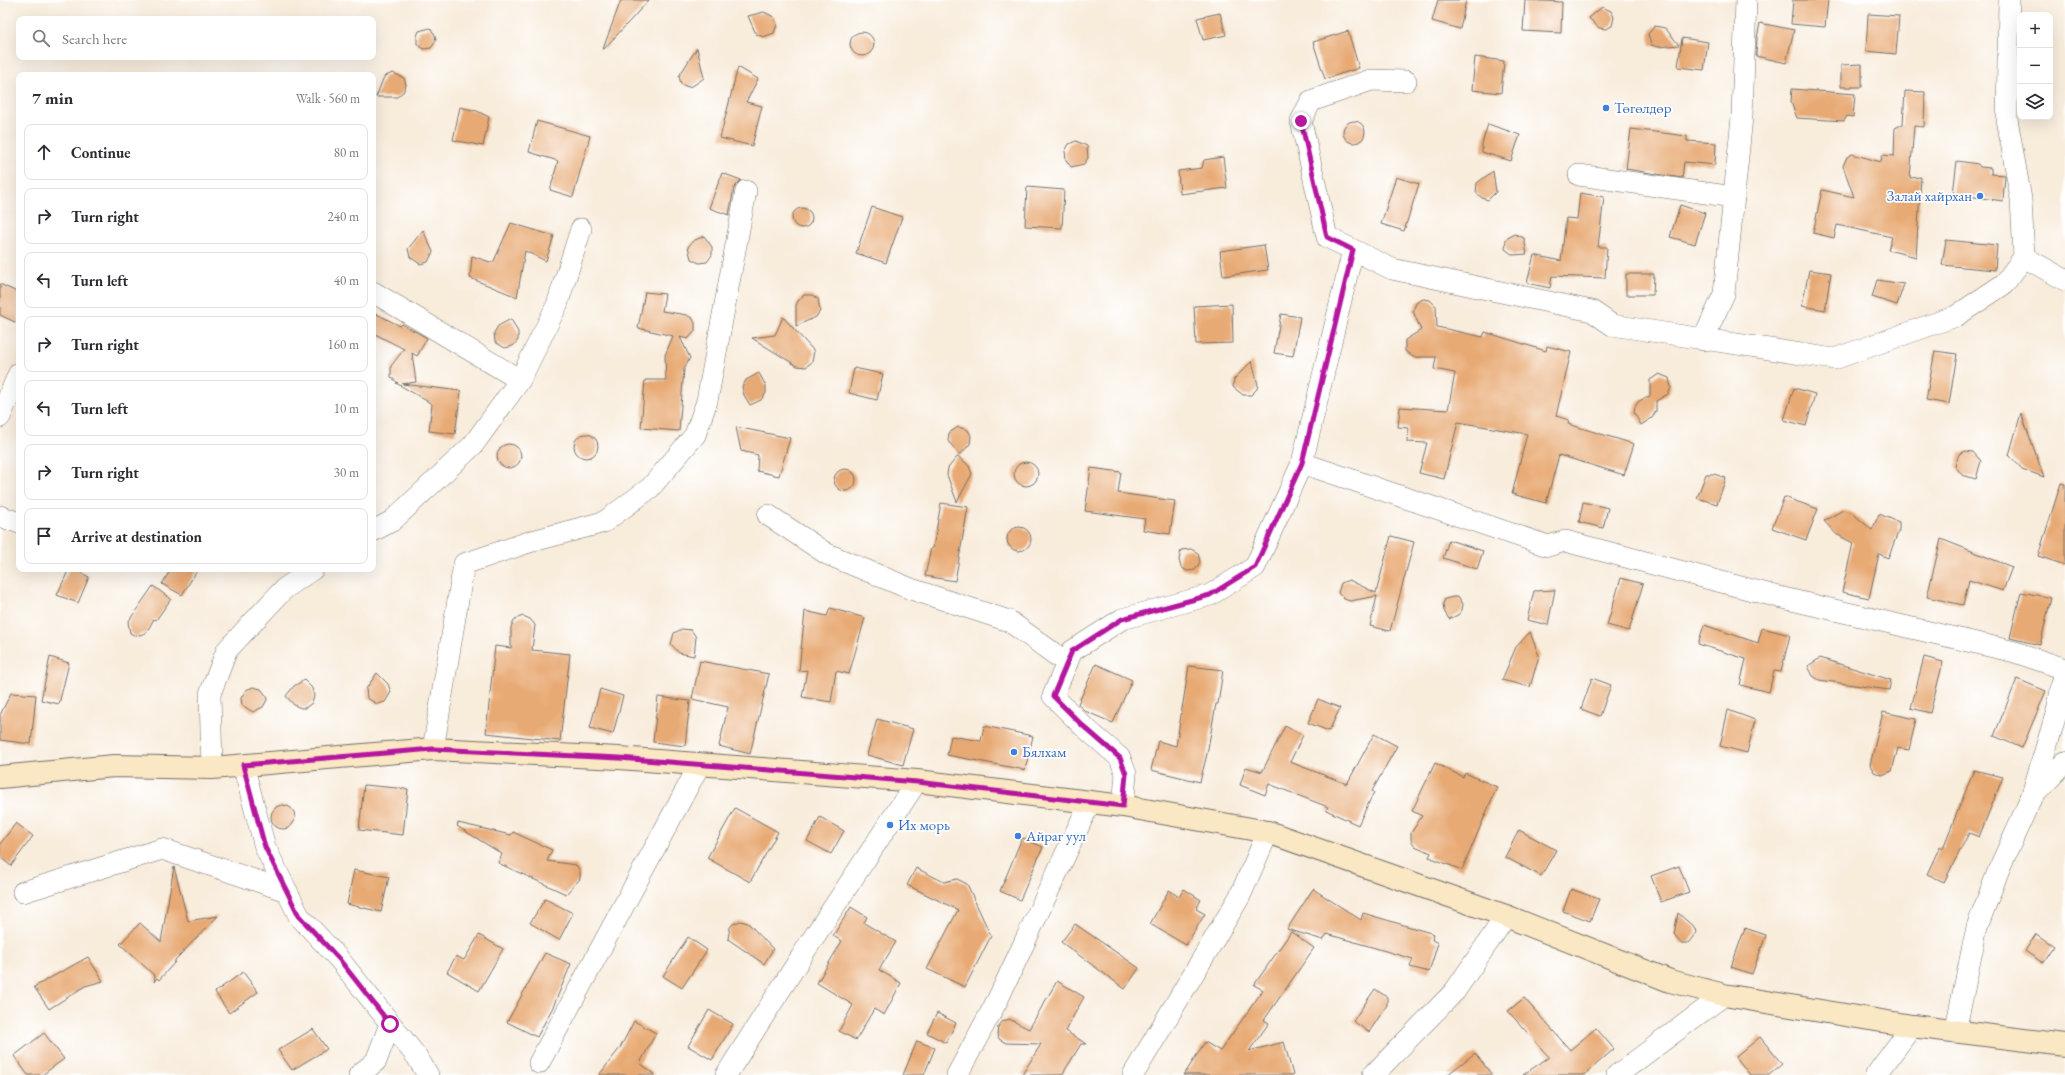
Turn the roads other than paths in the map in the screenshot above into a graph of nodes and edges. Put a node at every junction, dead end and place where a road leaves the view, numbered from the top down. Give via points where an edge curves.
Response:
1 (1746, 0) edge
2 (2009, 0) edge
3 (1406, 81) dead end
4 (1579, 175) dead end
5 (746, 191) dead end
6 (1734, 197) junction
7 (581, 229) dead end
8 (1353, 250) junction
9 (2024, 257) junction
10 (2065, 280) edge
11 (376, 294) edge
12 (1703, 340) junction
13 (520, 380) junction
14 (16, 381) edge
15 (0, 417) edge
16 (1302, 463) junction
17 (0, 516) edge
18 (768, 516) dead end
19 (16, 522) edge
20 (376, 529) edge
21 (309, 572) edge
22 (1067, 663) junction
23 (2065, 668) edge
24 (433, 749) junction
25 (2065, 762) edge
26 (700, 764) junction
27 (243, 765) junction
28 (212, 768) junction
29 (0, 777) edge
30 (917, 782) junction
31 (2031, 798) junction
32 (1090, 802) junction
33 (1123, 806) junction
34 (1268, 832) junction
35 (287, 891) junction
36 (23, 892) dead end
37 (1506, 916) junction
38 (1724, 995) junction
39 (390, 1024) junction
40 (1912, 1026) junction
41 (1955, 1032) junction
42 (2065, 1045) edge
43 (539, 1063) dead end
44 (359, 1075) edge
45 (428, 1075) edge
46 (726, 1075) edge
47 (957, 1075) edge
48 (1134, 1075) edge
49 (1373, 1075) edge
50 (1617, 1075) edge
51 (1876, 1075) edge

1 - 6 street via 1742,117
2 - 9 street via 2007,119 2020,199
3 - 8 street via 1371,80 1311,101 1301,121 1327,237
4 - 6 street
5 - 24 street via 707,401 696,435 650,488 604,522 529,542 464,564
6 - 12 street via 1724,294
7 - 13 street via 557,305
8 - 12 street via 1392,269 1592,311 1612,325
8 - 16 street
9 - 10 street
9 - 12 street via 2004,284 1956,316 1834,359
11 - 13 street
13 - 20 street via 473,445 392,521
14 - 15 street
16 - 22 street via 1255,567 1210,595 1122,619 1072,651
16 - 23 street via 1548,546 1565,541 1783,598 2015,652
17 - 19 street
18 - 22 street via 827,554 911,589 1009,621
21 - 28 street via 284,589 227,650 210,694
22 - 33 street via 1053,696 1120,758 1126,774
23 - 31 street via 2057,711
24 - 26 main road
24 - 27 main road
25 - 31 street
26 - 30 main road
26 - 43 street
27 - 28 main road
27 - 35 street via 265,847
28 - 29 main road via 114,766
30 - 32 main road
30 - 46 street
31 - 41 street via 1999,868 1977,927
32 - 33 main road
32 - 47 street via 998,999
33 - 34 main road
34 - 37 main road
34 - 48 street via 1240,896
35 - 36 street via 162,848
35 - 39 street via 299,916 339,959
37 - 38 main road via 1670,981
37 - 49 street via 1456,991
38 - 40 main road
38 - 50 street
39 - 44 street via 376,1061
39 - 45 street
40 - 41 main road
40 - 51 street
41 - 42 main road

